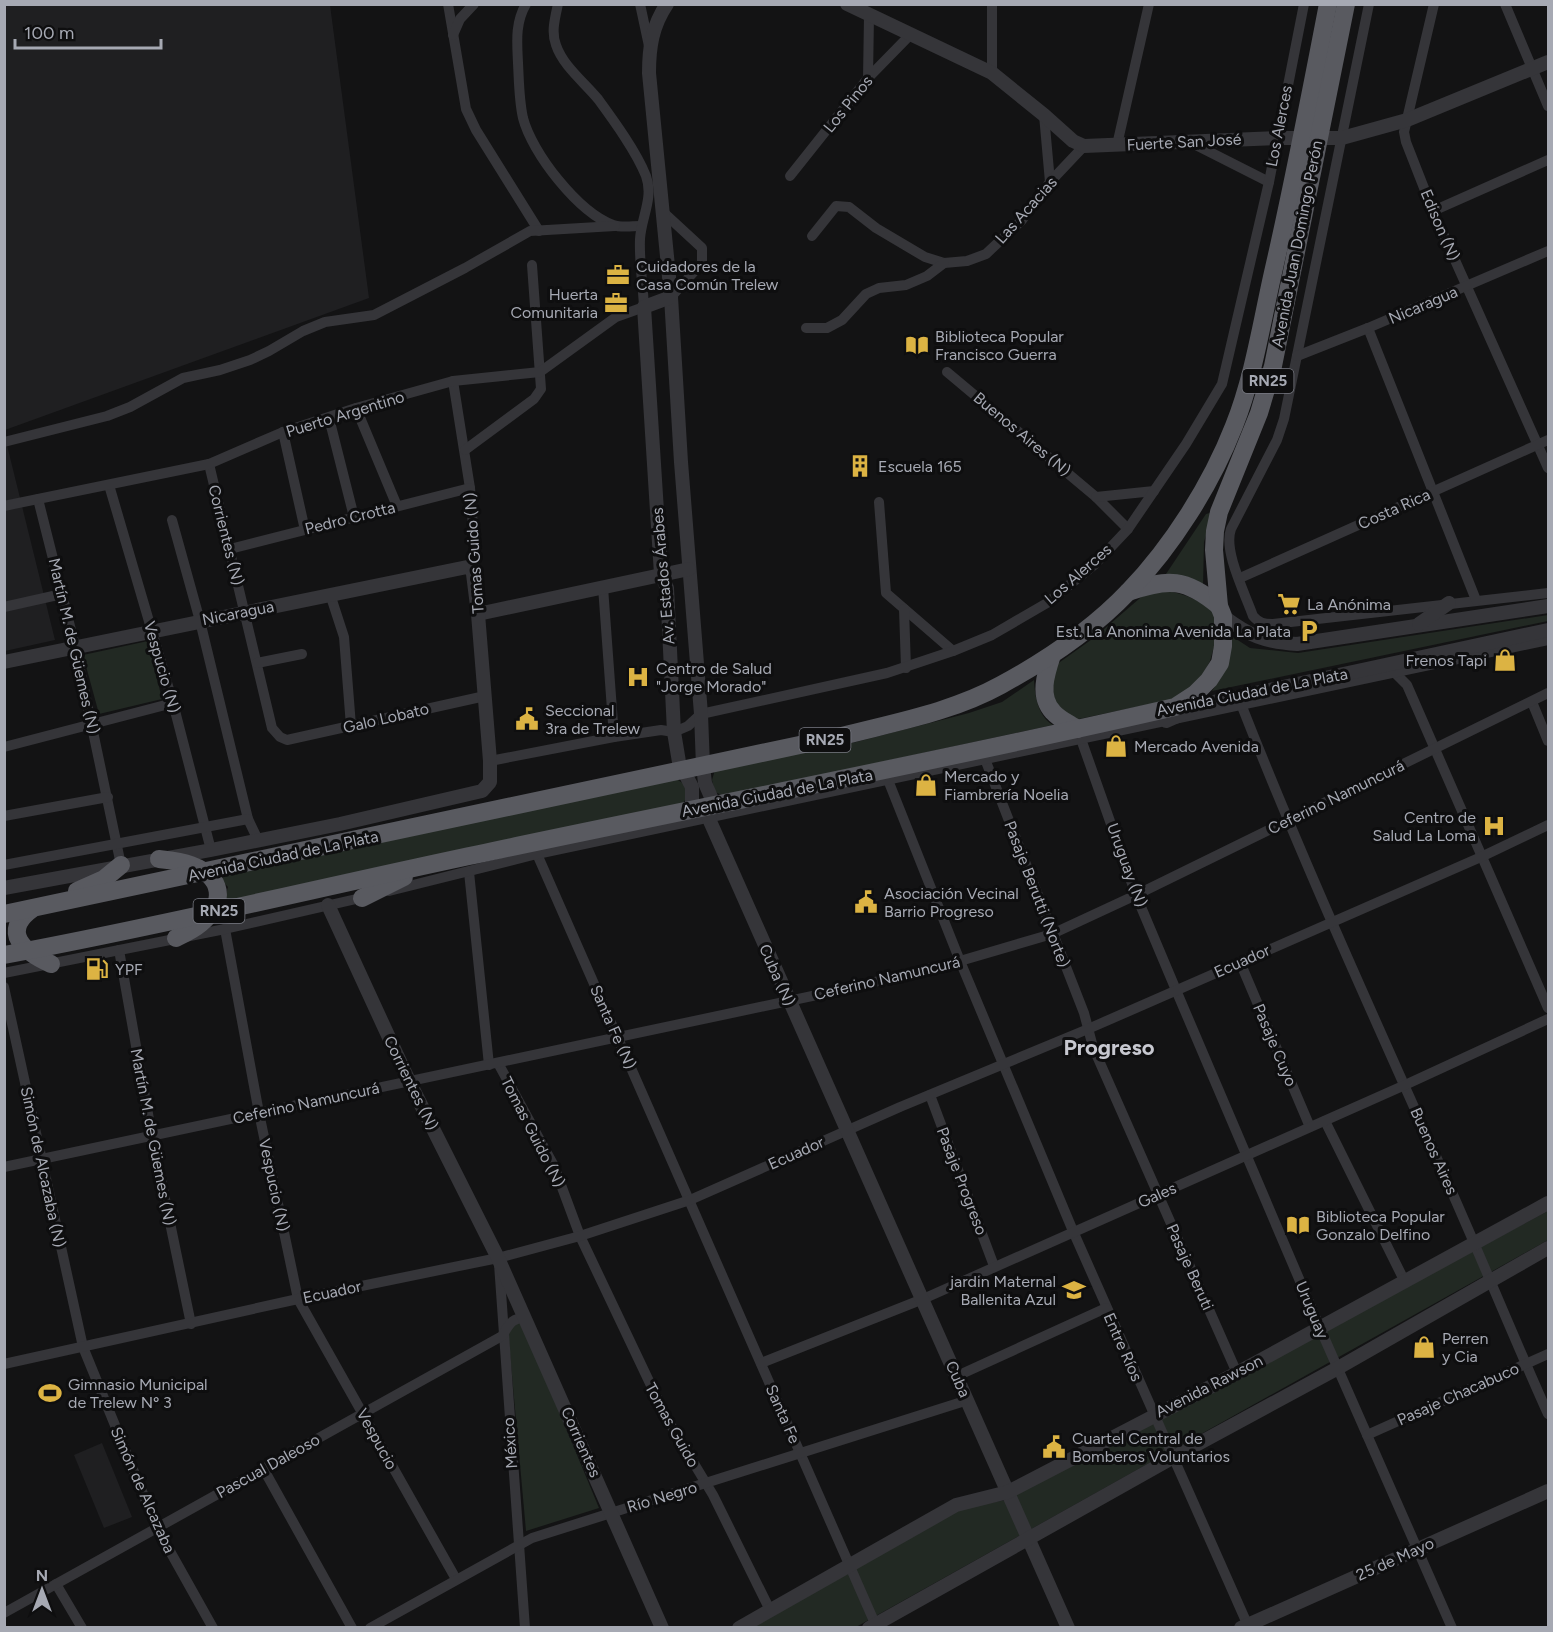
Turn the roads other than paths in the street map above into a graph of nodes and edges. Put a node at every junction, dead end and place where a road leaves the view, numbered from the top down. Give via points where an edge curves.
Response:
1 (448, 4) edge
2 (474, 4) edge
3 (526, 4) edge
4 (558, 4) edge
5 (640, 4) edge
6 (667, 4) edge
7 (847, 4) edge
8 (992, 4) edge
9 (1149, 4) edge
10 (1304, 4) edge
11 (1329, 4) edge
12 (1346, 4) edge
13 (1369, 4) edge
14 (1434, 4) edge
15 (1505, 4) edge
16 (658, 10) edge
17 (869, 16) junction
18 (453, 35) junction
19 (910, 35) junction
20 (649, 46) junction
21 (1548, 62) edge
22 (1532, 69) junction
23 (992, 73) junction
24 (868, 78) junction
25 (1548, 106) edge
26 (1044, 115) junction
27 (1407, 120) junction
28 (1312, 129) junction
29 (1277, 138) junction
30 (1342, 138) junction
31 (1187, 141) junction
32 (1117, 145) junction
33 (1084, 146) junction
34 (1308, 150) junction
35 (1548, 160) edge
36 (790, 176) dead end
37 (1050, 182) junction
38 (1269, 182) junction
39 (1433, 211) junction
40 (663, 212) junction
41 (615, 226) junction
42 (641, 226) junction
43 (539, 231) junction
44 (812, 236) dead end
45 (1548, 251) edge
46 (944, 263) junction
47 (532, 265) dead end
48 (1467, 287) junction
49 (671, 297) junction
50 (644, 307) junction
51 (806, 328) dead end
52 (1368, 328) junction
53 (1297, 356) junction
54 (540, 372) junction
55 (947, 372) dead end
56 (453, 381) junction
57 (356, 408) junction
58 (329, 418) junction
59 (283, 432) junction
60 (4, 442) edge
61 (1543, 442) edge
62 (465, 450) junction
63 (209, 464) junction
64 (1548, 468) edge
65 (109, 485) junction
66 (470, 488) junction
67 (1154, 491) junction
68 (1433, 492) junction
69 (1096, 497) junction
70 (39, 499) junction
71 (879, 502) dead end
72 (4, 506) edge
73 (397, 506) junction
74 (354, 517) junction
75 (172, 519) dead end
76 (1128, 529) junction
77 (305, 530) junction
78 (230, 549) junction
79 (472, 566) junction
80 (689, 569) junction
81 (661, 574) junction
82 (1240, 578) junction
83 (603, 587) junction
84 (1128, 592) junction
85 (1548, 593) edge
86 (62, 594) junction
87 (330, 594) junction
88 (1476, 600) junction
89 (1449, 603) junction
90 (1548, 606) edge
91 (4, 607) edge
92 (904, 609) junction
93 (1221, 611) junction
94 (245, 612) junction
95 (478, 614) junction
96 (200, 621) junction
97 (1414, 628) junction
98 (152, 630) junction
99 (1548, 630) edge
100 (1548, 640) edge
101 (75, 646) junction
102 (953, 651) junction
103 (302, 654) dead end
104 (1052, 656) junction
105 (4, 662) edge
106 (257, 663) junction
107 (906, 668) junction
108 (1360, 670) junction
109 (1395, 673) junction
110 (1548, 693) edge
111 (484, 696) junction
112 (1532, 702) junction
113 (173, 703) junction
114 (1241, 704) junction
115 (701, 714) junction
116 (1171, 714) junction
117 (93, 724) junction
118 (351, 726) junction
119 (674, 732) junction
120 (1079, 734) junction
121 (614, 736) junction
122 (287, 740) joint
123 (1548, 741) edge
124 (4, 747) edge
125 (1434, 749) junction
126 (985, 759) junction
127 (490, 761) junction
128 (703, 762) junction
129 (682, 766) junction
130 (936, 770) joint
131 (895, 774) junction
132 (108, 797) junction
133 (692, 809) junction
134 (711, 811) junction
135 (4, 816) edge
136 (248, 819) junction
137 (1289, 820) junction
138 (1548, 825) edge
139 (204, 828) junction
140 (258, 840) junction
141 (117, 845) junction
142 (211, 850) junction
143 (537, 854) junction
144 (1481, 857) junction
145 (159, 859) junction
146 (432, 864) junction
147 (4, 865) edge
148 (121, 865) junction
149 (469, 872) junction
150 (206, 873) junction
151 (4, 888) edge
152 (1136, 895) junction
153 (362, 897) junction
154 (328, 905) junction
155 (36, 907) junction
156 (211, 912) junction
157 (4, 914) edge
158 (1333, 922) junction
159 (225, 928) junction
160 (1052, 934) junction
161 (176, 938) junction
162 (119, 950) junction
163 (25, 951) junction
164 (4, 955) edge
165 (960, 961) junction
166 (1240, 962) junction
167 (51, 964) junction
168 (4, 973) edge
169 (4, 987) edge
170 (1176, 990) junction
171 (789, 1001) junction
172 (1548, 1008) edge
173 (1548, 1019) edge
174 (1088, 1029) junction
175 (618, 1037) junction
176 (493, 1064) junction
177 (1003, 1064) junction
178 (409, 1081) junction
179 (1405, 1085) junction
180 (930, 1095) junction
181 (260, 1113) junction
182 (1325, 1121) junction
183 (1310, 1127) junction
184 (847, 1130) junction
185 (152, 1136) junction
186 (1246, 1155) junction
187 (41, 1159) junction
188 (4, 1167) edge
189 (1157, 1195) junction
190 (690, 1200) junction
191 (1548, 1203) edge
192 (1072, 1232) junction
193 (580, 1236) junction
194 (1476, 1244) junction
195 (1548, 1248) edge
196 (498, 1258) junction
197 (994, 1266) junction
198 (1491, 1280) junction
199 (1405, 1282) junction
200 (298, 1299) junction
201 (922, 1299) junction
202 (1106, 1308) junction
203 (526, 1318) junction
204 (191, 1324) junction
205 (1320, 1328) junction
206 (502, 1336) junction
207 (83, 1347) junction
208 (1548, 1354) edge
209 (761, 1363) junction
210 (4, 1364) edge
211 (1525, 1364) junction
212 (1338, 1368) junction
213 (1237, 1373) junction
214 (957, 1376) junction
215 (968, 1400) junction
216 (363, 1414) junction
217 (1548, 1414) edge
218 (1154, 1415) junction
219 (1367, 1435) junction
220 (801, 1453) junction
221 (1172, 1458) junction
222 (263, 1468) junction
223 (706, 1483) junction
224 (1548, 1491) edge
225 (1008, 1492) junction
226 (612, 1513) junction
227 (157, 1528) junction
228 (1029, 1539) junction
229 (518, 1545) junction
230 (1418, 1549) junction
231 (850, 1565) junction
232 (456, 1579) junction
233 (56, 1584) junction
234 (770, 1610) junction
235 (4, 1613) edge
236 (874, 1626) edge
237 (1246, 1627) edge
238 (82, 1628) edge
239 (213, 1628) edge
240 (352, 1628) edge
241 (370, 1628) edge
242 (525, 1628) edge
243 (662, 1628) edge
244 (739, 1628) edge
245 (1068, 1628) edge
246 (1452, 1628) edge

1 - 18 street
2 - 18 street via 460,19
3 - 41 street via 516,31 520,102 529,133 569,194
4 - 42 street, Av. Estados Árabes via 555,44 598,99 639,161 648,184
5 - 20 street, Av. Estados Árabes
6 - 16 street, Av. Estados Árabes
7 - 17 street
8 - 23 street
9 - 32 street
10 - 29 street, Los Alerces
11 - 28 highway, Avenida Juan Domingo Perón / RN25
12 - 28 highway, Avenida Juan Domingo Perón / RN25
13 - 30 street, Avenida Juan Domingo Perón
14 - 27 street, Edison (N)
15 - 22 street
16 - 20 street, Av. Estados Árabes
17 - 19 street
17 - 24 street
18 - 43 street via 466,109
19 - 23 street
19 - 24 street, Los Pinos
20 - 40 street, Av. Estados Árabes
21 - 22 street, Fuerte San José
22 - 25 street
22 - 27 street, Fuerte San José
23 - 26 street
24 - 36 street, Los Pinos
26 - 33 street
26 - 37 street
27 - 30 street, Fuerte San José
27 - 39 street, Edison (N) via 1406,142
28 - 34 highway, Avenida Juan Domingo Perón / RN25
29 - 30 street, Fuerte San José
29 - 31 street, Fuerte San José
29 - 38 street, Los Alerces
30 - 53 street, Avenida Juan Domingo Perón
31 - 32 street, Fuerte San José
31 - 38 street
32 - 33 street, Fuerte San José
33 - 37 street, Las Acacias
34 - 84 highway, Avenida Juan Domingo Perón / RN25 via 1234,425 1215,469 1189,513
34 - 93 highway, Avenida Juan Domingo Perón / RN25 via 1273,366 1215,531
35 - 39 street
37 - 46 street, Las Acacias via 1022,219 986,254
38 - 67 street, Los Alerces via 1222,384
39 - 48 street, Edison (N)
40 - 49 street, Av. Estados Árabes
40 - 49 street via 702,248 702,263
41 - 42 street
41 - 43 street
42 - 50 street, Av. Estados Árabes
43 - 60 street via 521,235 374,315 325,322 250,360 183,378 107,416
44 - 46 street, Las Acacias via 842,205 914,251
45 - 48 street, Nicaragua
46 - 51 street via 906,285 866,294 835,324
47 - 54 street
48 - 52 street, Nicaragua
48 - 61 street, Edison (N)
49 - 50 street, Puerto Argentino
49 - 80 street, Av. Estados Árabes
50 - 54 street, Puerto Argentino via 616,317
50 - 81 street, Av. Estados Árabes
52 - 53 street, Nicaragua
52 - 68 street
53 - 82 street, Avenida Juan Domingo Perón via 1277,440 1228,537
54 - 56 street, Puerto Argentino
54 - 62 street via 541,389 534,399
55 - 69 street, Buenos Aires (N)
56 - 57 street, Puerto Argentino
56 - 62 street, Tomas Guido (N)
57 - 58 street, Puerto Argentino
57 - 73 street
58 - 59 street, Puerto Argentino
58 - 74 street
59 - 63 street, Puerto Argentino
59 - 77 street
61 - 64 street, Edison (N)
61 - 68 street, Costa Rica
62 - 66 street, Tomas Guido (N)
63 - 65 street, Puerto Argentino
63 - 78 street, Corrientes (N)
65 - 70 street, Puerto Argentino
65 - 98 street, Vespucio (N)
66 - 73 street, Pedro Crotta
66 - 79 street, Tomas Guido (N) via 475,552
67 - 69 street
67 - 76 street, Los Alerces
68 - 82 street, Costa Rica
68 - 88 street
69 - 76 street, Buenos Aires (N)
70 - 72 street, Puerto Argentino
70 - 86 street, Martín M. de Güemes (N)
71 - 92 street via 886,593
73 - 74 street, Pedro Crotta
74 - 77 street, Pedro Crotta
75 - 96 street
76 - 102 street, Los Alerces via 1094,565 1047,603 992,635
77 - 78 street, Pedro Crotta
78 - 94 street, Corrientes (N)
79 - 87 street, Nicaragua
79 - 95 street, Tomas Guido (N)
80 - 81 street
80 - 115 street, Av. Estados Árabes
81 - 83 street
81 - 119 street, Av. Estados Árabes via 667,588
82 - 89 street, Avenida Juan Domingo Perón via 1253,616 1258,622 1273,624
83 - 95 street
83 - 121 street
84 - 93 highway via 1172,582 1202,592
84 - 104 highway, RN25
85 - 88 street
86 - 91 street
86 - 101 street, Martín M. de Güemes (N)
87 - 94 street, Nicaragua
87 - 118 street via 344,637
88 - 89 street
89 - 97 street
90 - 97 street
92 - 102 street
92 - 107 street
93 - 97 street via 1238,628 1273,642 1297,644
93 - 116 highway, Avenida Juan Domingo Perón / RN25 via 1220,663 1209,680
94 - 96 street, Nicaragua
94 - 106 street, Corrientes (N)
95 - 111 street, Tomas Guido (N)
96 - 98 street, Nicaragua
96 - 136 street
98 - 101 street, Nicaragua
98 - 113 street, Vespucio (N)
99 - 108 street, Avenida Ciudad de La Plata
100 - 109 street, Avenida Ciudad de La Plata
101 - 105 street, Nicaragua
101 - 117 street, Martín M. de Güemes (N)
102 - 107 street, Los Alerces
103 - 106 street
104 - 120 highway via 1044,678 1046,700 1053,712
104 - 128 highway, Avenida Ciudad de La Plata / RN25 via 1000,686 941,711 842,736 769,744
106 - 122 street, Corrientes (N) via 272,728
107 - 115 street, Los Alerces
108 - 109 street
108 - 116 street, Avenida Ciudad de La Plata
109 - 114 street, Avenida Ciudad de La Plata
109 - 125 street via 1407,685
110 - 112 street, Ceferino Namuncurá
111 - 118 street, Galo Lobato
111 - 127 street, Tomas Guido (N)
112 - 123 street
112 - 125 street, Ceferino Namuncurá
113 - 117 street
113 - 139 street, Vespucio (N)
114 - 116 street, Avenida Ciudad de La Plata
114 - 137 street
115 - 119 street, Los Alerces
115 - 128 street, Av. Estados Árabes
116 - 120 highway, Avenida Ciudad de La Plata / RN25
117 - 124 street
117 - 132 street, Martín M. de Güemes (N)
118 - 122 street, Galo Lobato
119 - 121 street
119 - 129 street, Av. Estados Árabes
120 - 126 street, Avenida Ciudad de La Plata
120 - 131 highway, Avenida Ciudad de La Plata / RN25
120 - 152 street, Uruguay (N)
121 - 127 street
125 - 137 street, Ceferino Namuncurá
125 - 144 street
126 - 130 street, Avenida Ciudad de La Plata
126 - 160 street, Pasaje Berutti (Norte)
127 - 140 street, Avenida Ciudad de La Plata via 490,782 482,791
128 - 129 highway, Avenida Ciudad de La Plata
128 - 134 street, Av. Estados Árabes
129 - 133 street, Av. Estados Árabes via 692,787
129 - 150 highway, Avenida Ciudad de La Plata / RN25 via 624,774 587,791
130 - 131 highway
131 - 134 highway, Avenida Ciudad de La Plata / RN25
131 - 165 street, Entre Ríos
132 - 135 street
132 - 141 street, Martín M. de Güemes (N)
133 - 134 highway, Avenida Ciudad de La Plata / RN25
133 - 146 highway, Avenida Ciudad de La Plata / RN25
134 - 143 street, Avenida Ciudad de La Plata
134 - 171 street, Cuba (N)
136 - 139 street
136 - 140 street
137 - 152 street, Ceferino Namuncurá
137 - 158 street
138 - 144 street, Ecuador
139 - 141 street
139 - 142 street, Vespucio (N)
140 - 142 street, Avenida Ciudad de La Plata
141 - 147 street
141 - 148 street, Martín M. de Güemes (N)
142 - 145 street, Avenida Ciudad de La Plata
143 - 149 street, Avenida Ciudad de La Plata
143 - 175 street, Santa Fe (N)
144 - 158 street, Ecuador
144 - 172 street
145 - 148 street, Avenida Ciudad de La Plata
145 - 150 highway via 191,865
146 - 153 highway
146 - 156 highway, Avenida Ciudad de La Plata / RN25
148 - 151 street, Avenida Ciudad de La Plata
148 - 155 highway via 94,885
149 - 153 street, Avenida Ciudad de La Plata
149 - 176 street, Tomas Guido (N)
150 - 155 highway, Avenida Ciudad de La Plata / RN25
150 - 156 highway via 219,890 219,899
152 - 160 street, Ceferino Namuncurá
152 - 170 street, Uruguay (N)
153 - 154 street, Avenida Ciudad de La Plata
154 - 159 street
154 - 178 street, Corrientes (N)
155 - 157 highway, Avenida Ciudad de La Plata / RN25
155 - 163 highway via 14,924 15,943
156 - 161 highway via 200,924
156 - 163 highway, Avenida Ciudad de La Plata / RN25
158 - 166 street, Ecuador
158 - 179 street, Buenos Aires
159 - 161 street
159 - 181 street, Vespucio (N)
160 - 165 street, Ceferino Namuncurá
160 - 174 street, Pasaje Berutti (Norte)
161 - 162 street
162 - 167 street
162 - 185 street, Martín M. de Güemes (N)
163 - 164 highway, Avenida Ciudad de La Plata / RN25
163 - 167 highway
165 - 171 street, Ceferino Namuncurá
165 - 177 street, Entre Ríos
166 - 170 street, Ecuador
166 - 183 street, Pasaje Cuyo
167 - 168 street
169 - 187 street, Simón de Alcazaba (N)
170 - 174 street, Ecuador
170 - 186 street, Uruguay
171 - 175 street, Ceferino Namuncurá
171 - 184 street, Cuba (N)
173 - 179 street, Gales
174 - 177 street, Ecuador
174 - 189 street, Pasaje Beruti
175 - 176 street, Ceferino Namuncurá
175 - 190 street, Santa Fe (N)
176 - 178 street, Ceferino Namuncurá
176 - 193 street, Tomas Guido (N) via 554,1166
177 - 180 street, Ecuador
177 - 192 street, Entre Ríos
178 - 181 street, Ceferino Namuncurá
178 - 196 street, Corrientes (N)
179 - 182 street, Gales
179 - 194 street, Buenos Aires
180 - 184 street, Ecuador
180 - 197 street, Pasaje Progreso
181 - 185 street, Ceferino Namuncurá
181 - 200 street, Vespucio (N)
182 - 183 street, Gales
182 - 199 street
183 - 186 street, Gales
184 - 190 street, Ecuador
184 - 201 street, Cuba
185 - 187 street, Ceferino Namuncurá
185 - 204 street, Martín M. de Güemes (N)
186 - 189 street, Gales
186 - 205 street, Uruguay
187 - 188 street, Ceferino Namuncurá
187 - 207 street, Simón de Alcazaba (N)
189 - 192 street, Gales
189 - 213 street, Pasaje Beruti
190 - 193 street, Ecuador
190 - 209 street, Santa Fe
191 - 194 street, Avenida Rawson
192 - 197 street, Gales
192 - 202 street, Entre Ríos
193 - 196 street, Ecuador
193 - 223 street, Tomas Guido via 666,1417
194 - 198 street, Buenos Aires
194 - 199 street, Avenida Rawson
195 - 198 street
196 - 200 street, Ecuador
196 - 203 street, Corrientes
196 - 206 street, México
197 - 201 street, Gales
198 - 211 street, Buenos Aires
198 - 212 street
199 - 205 street, Avenida Rawson
200 - 204 street, Ecuador
200 - 216 street, Vespucio
201 - 209 street, Gales
201 - 214 street, Cuba
202 - 214 street
202 - 218 street, Entre Ríos
203 - 206 street, Pascual Daleoso via 512,1321
203 - 226 street, Corrientes
204 - 207 street, Ecuador
205 - 212 street, Uruguay
205 - 213 street, Avenida Rawson
206 - 216 street, Pascual Daleoso
206 - 229 street, México
207 - 210 street, Ecuador
207 - 227 street, Simón de Alcazaba
208 - 211 street, Pasaje Chacabuco
209 - 220 street, Santa Fe
211 - 217 street, Buenos Aires
211 - 219 street, Pasaje Chacabuco
212 - 219 street, Uruguay
212 - 221 street
213 - 218 street, Avenida Rawson
214 - 215 street, Cuba
215 - 220 street, Río Negro
215 - 225 street, Cuba
216 - 222 street, Pascual Daleoso
216 - 232 street, Vespucio
218 - 221 street, Entre Ríos
218 - 225 street, Avenida Rawson
219 - 230 street, Uruguay
220 - 223 street, Río Negro
220 - 231 street, Santa Fe
221 - 228 street
221 - 237 street, Entre Ríos
222 - 227 street, Pascual Daleoso
222 - 240 street
223 - 226 street, Río Negro
223 - 234 street, Tomas Guido
224 - 230 street, 25 de Mayo
225 - 228 street, Cuba
225 - 231 street, Avenida Rawson via 956,1505
226 - 229 street, Río Negro
226 - 243 street, Corrientes
227 - 233 street, Pascual Daleoso
227 - 239 street, Simón de Alcazaba
228 - 236 street
228 - 245 street, Cuba
229 - 232 street, Río Negro
229 - 242 street, México
230 - 237 street, 25 de Mayo
230 - 246 street, Uruguay
231 - 234 street, Avenida Rawson
231 - 236 street, Santa Fe
232 - 241 street, Río Negro
233 - 235 street, Pascual Daleoso
233 - 238 street
234 - 244 street, Avenida Rawson

